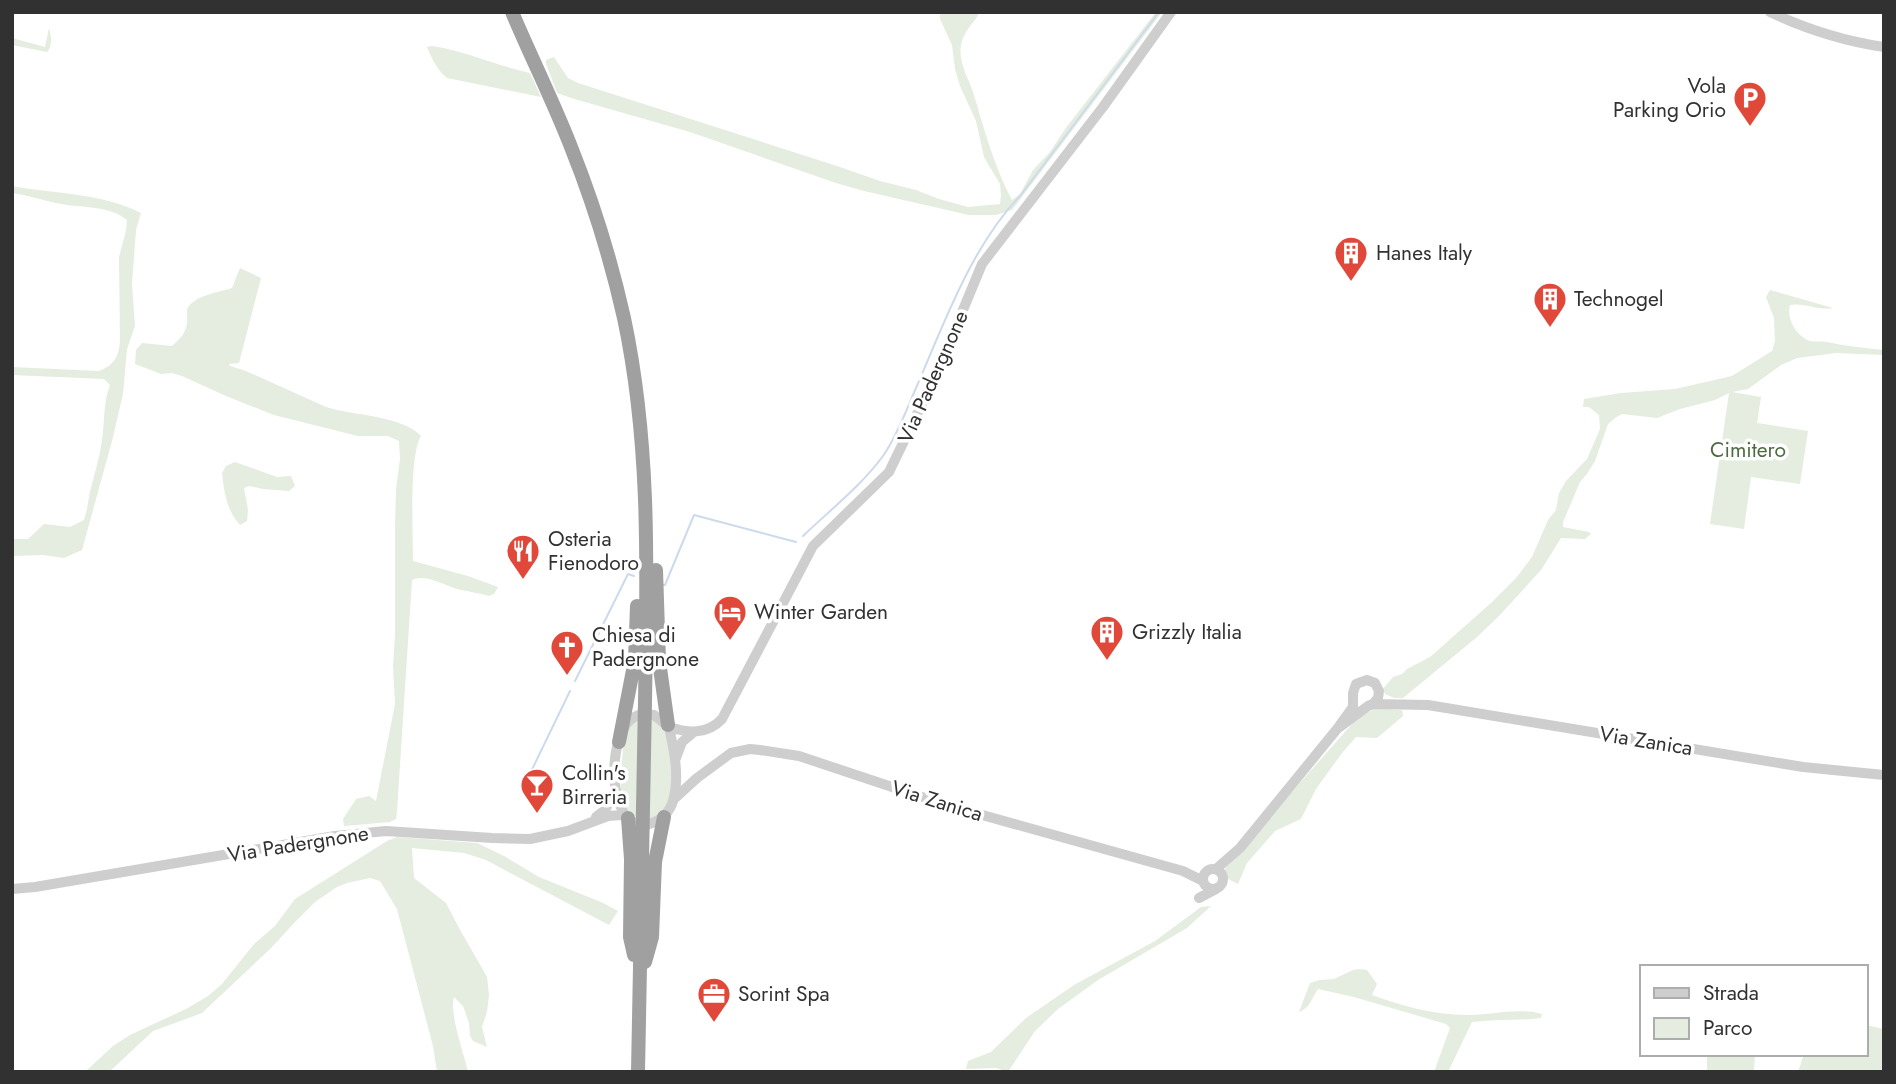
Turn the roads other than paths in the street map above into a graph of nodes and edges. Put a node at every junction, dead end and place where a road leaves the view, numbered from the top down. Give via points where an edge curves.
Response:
1 (512, 12) edge
2 (1171, 12) edge
3 (1770, 12) edge
4 (1884, 47) edge
5 (647, 511) junction
6 (1353, 697) junction
7 (1373, 701) junction
8 (668, 726) junction
9 (1338, 729) junction
10 (694, 732) junction
11 (619, 741) junction
12 (676, 760) junction
13 (1884, 775) edge
14 (696, 778) junction
15 (616, 790) junction
16 (674, 799) junction
17 (627, 817) junction
18 (664, 817) junction
19 (585, 826) junction
20 (1225, 860) junction
21 (1207, 876) junction
22 (1220, 884) junction
23 (12, 889) edge
24 (640, 980) junction
25 (638, 1072) edge

1 - 5 highway via 585,182 614,276 634,371
2 - 10 street, Via Padergnone via 982,264 889,472 813,546 722,719 712,729
3 - 4 street via 1841,39
5 - 8 highway
5 - 11 highway via 639,564 635,660
5 - 24 highway
6 - 7 street via 1362,705
6 - 7 street via 1356,684 1370,680 1378,688
6 - 9 street via 1353,707
7 - 9 street
7 - 13 street, Via Zanica via 1428,705 1803,767
8 - 10 street
8 - 11 street via 654,715 637,715 627,723
8 - 12 street
9 - 20 street via 1240,848
10 - 12 street, Via Padergnone via 682,742
11 - 15 street
12 - 14 street via 685,775
12 - 16 street
14 - 16 street, Via Zanica
14 - 21 street, Via Zanica via 739,751 799,756 943,804
15 - 17 street
15 - 19 street, Via Padergnone via 605,810
16 - 18 street
17 - 18 street, Via Padergnone via 645,825
17 - 19 street, Via Padergnone via 608,816
17 - 24 highway via 630,937
18 - 24 highway via 655,862 652,937
19 - 23 street, Via Padergnone via 530,839 365,832
20 - 21 street
20 - 22 street
21 - 22 street via 1209,889
21 - 22 street via 1222,872
24 - 25 highway

